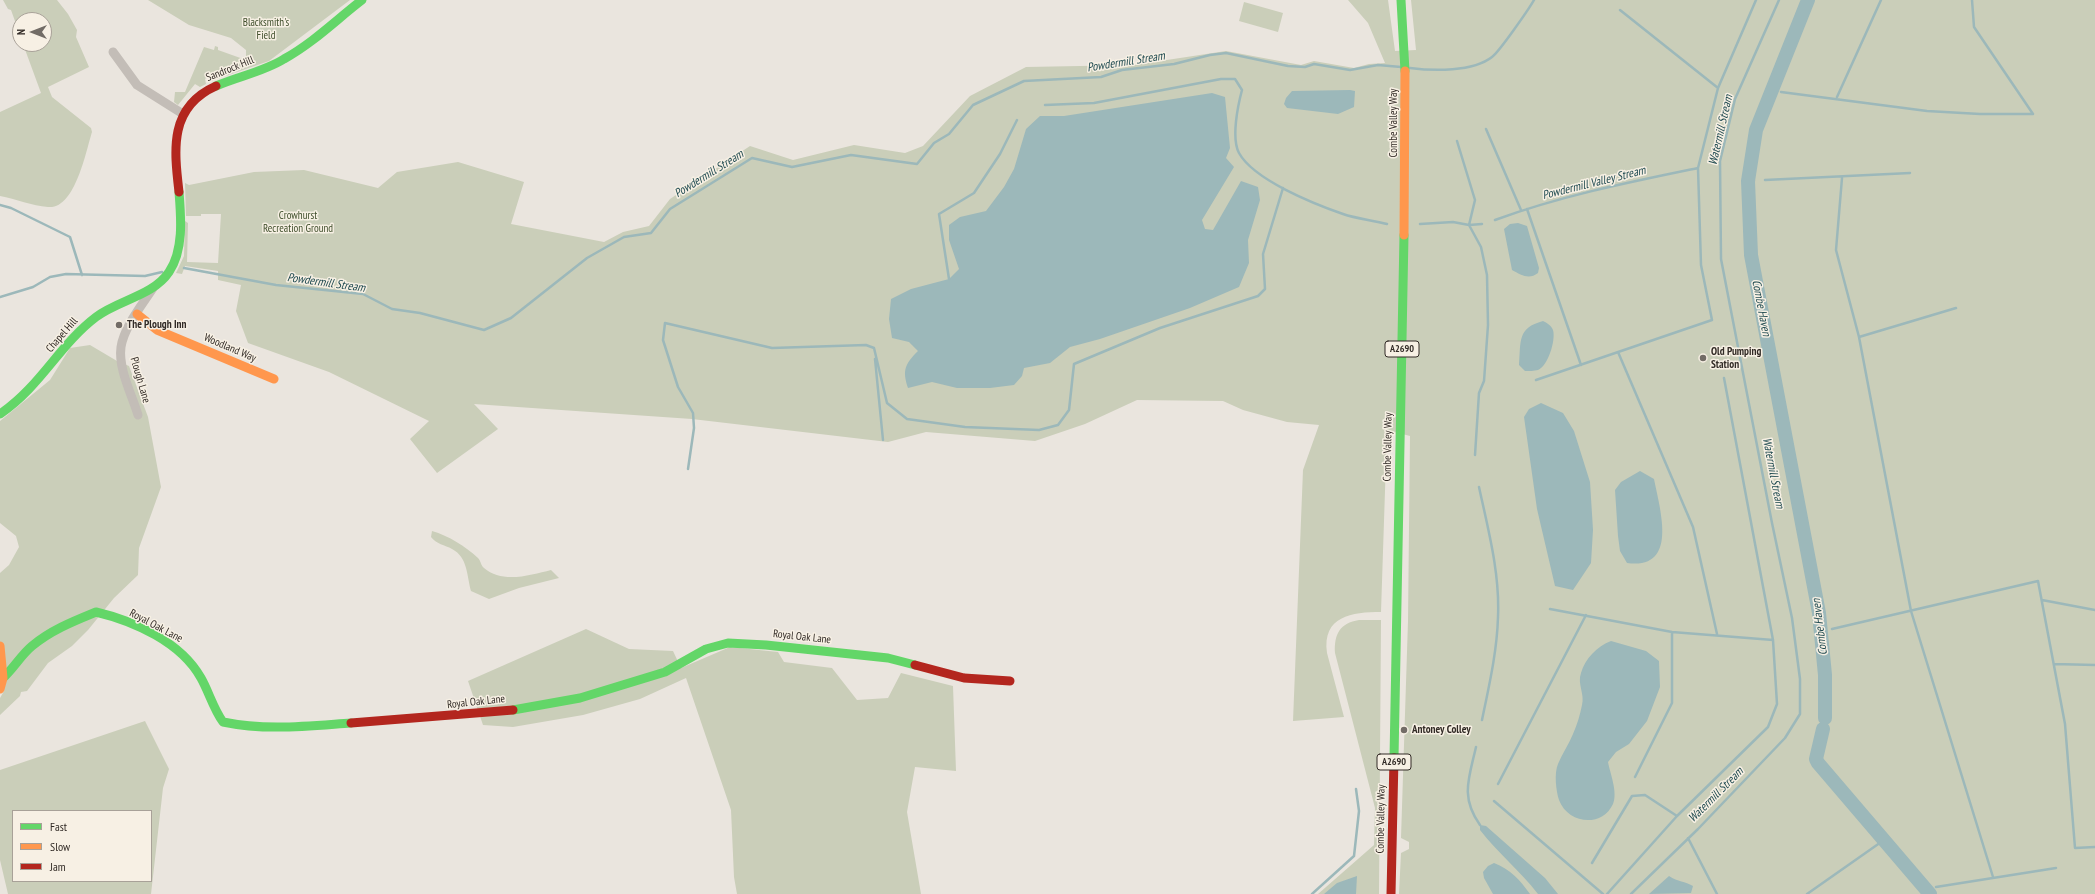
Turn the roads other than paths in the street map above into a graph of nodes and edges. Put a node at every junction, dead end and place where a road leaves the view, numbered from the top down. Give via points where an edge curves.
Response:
1 (362, 0) edge
2 (1401, 0) edge
3 (113, 52) dead end
4 (183, 114) junction
5 (153, 288) junction
6 (137, 314) junction
7 (274, 379) dead end
8 (0, 414) edge
9 (138, 415) dead end
10 (0, 646) edge
11 (4, 678) junction
12 (1010, 681) dead end
13 (0, 689) edge
14 (1391, 894) edge

1 - 4 street, Sandrock Hill via 299,49 272,66 212,88
2 - 14 street, Combe Valley Way / A2690 via 1406,89
3 - 4 street via 137,85
4 - 5 street, Sandrock Hill via 178,129 176,150 181,219 178,249 173,268 163,281
5 - 6 street, Plough Lane
5 - 8 street, Chapel Hill via 120,302 87,324 26,394
6 - 7 street, Woodland Way via 157,330
6 - 9 street, Plough Lane via 121,346 121,356
10 - 11 street
11 - 12 street, Royal Oak Lane via 32,645 96,612 138,627 186,657 200,677 222,722 247,727 280,728 505,712 580,698 664,672 706,649 728,643 888,658 964,678
11 - 13 street

